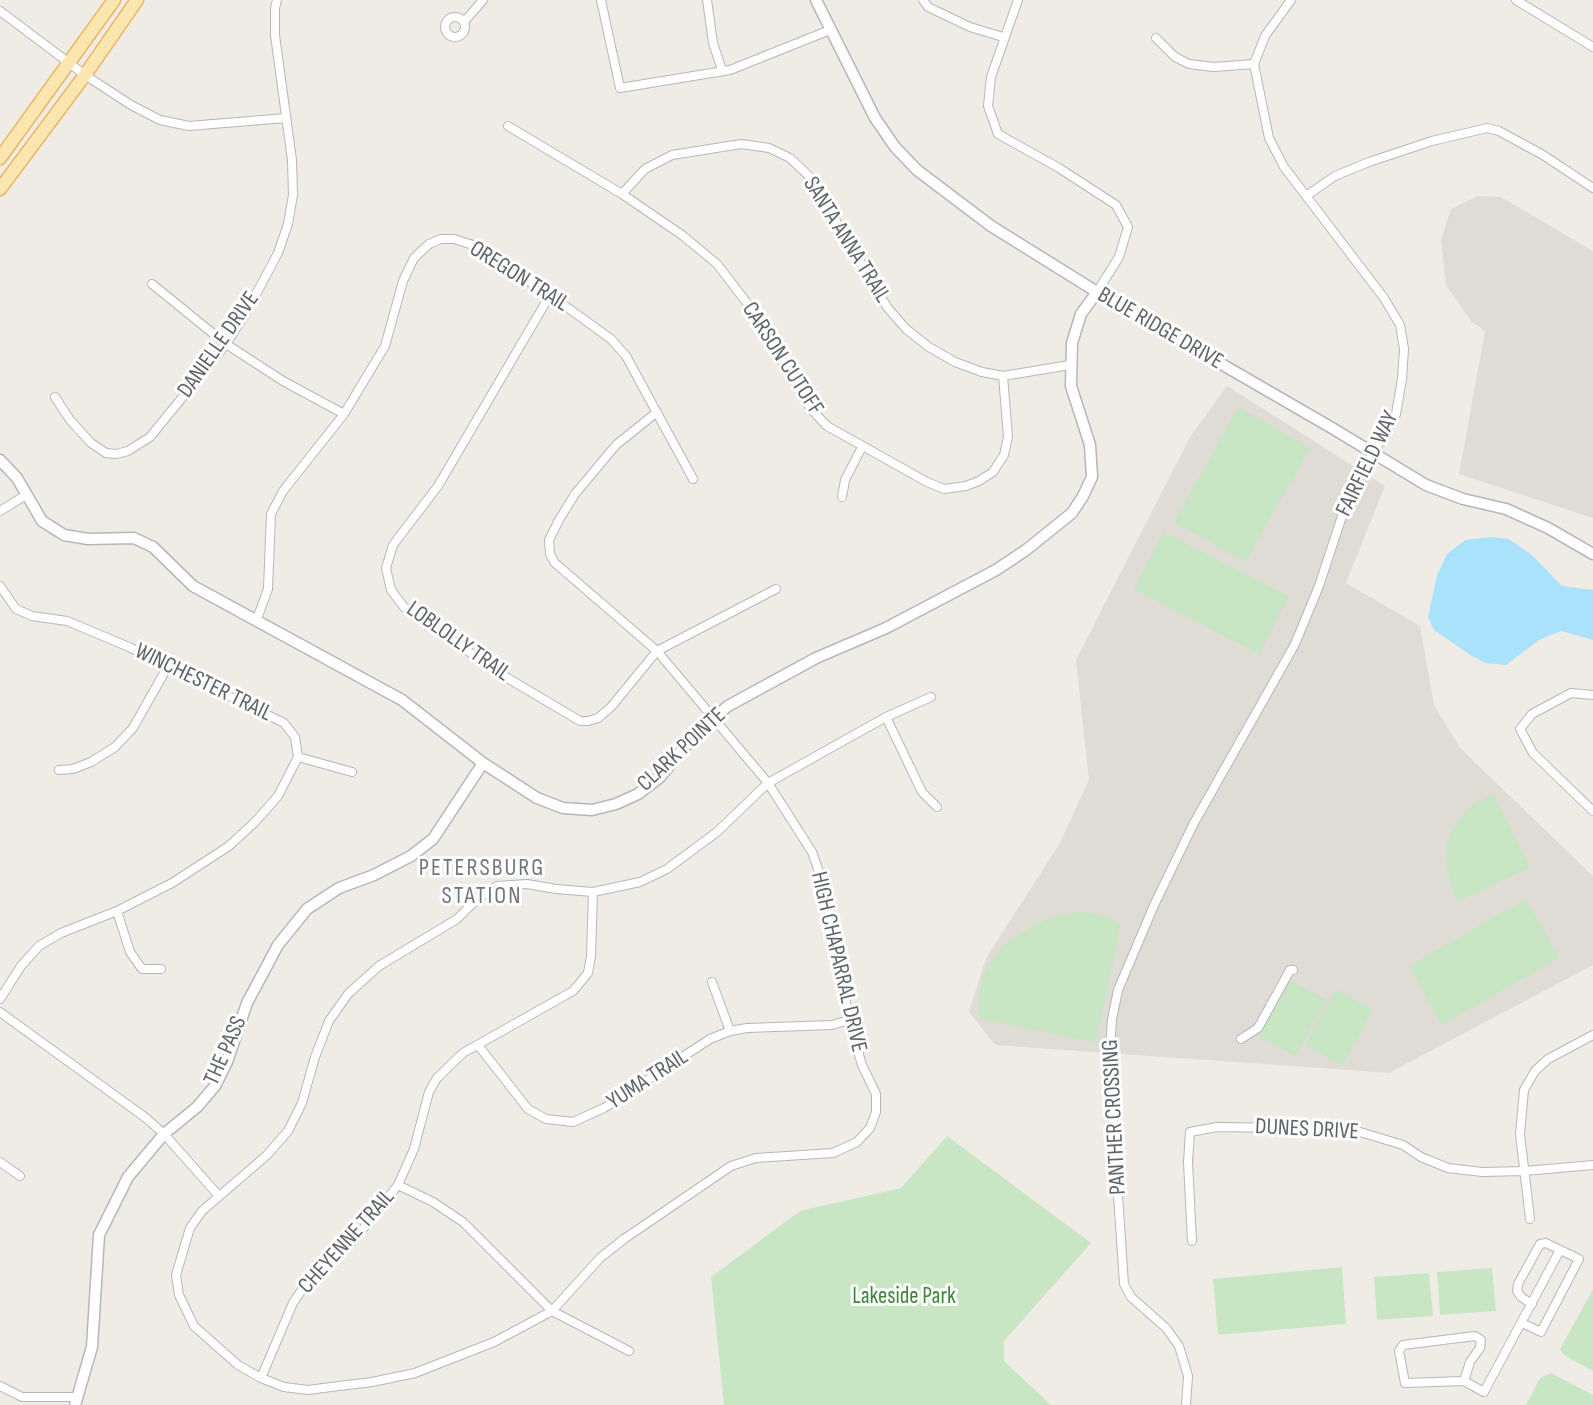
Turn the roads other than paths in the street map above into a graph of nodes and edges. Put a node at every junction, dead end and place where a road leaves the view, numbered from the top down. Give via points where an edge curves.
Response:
1 (114, 0) edge
2 (137, 0) edge
3 (278, 0) edge
4 (483, 0) edge
5 (601, 0) edge
6 (708, 0) edge
7 (816, 0) edge
8 (923, 0) edge
9 (1018, 0) edge
10 (1291, 0) edge
11 (1516, 0) edge
12 (0, 11) edge
13 (464, 22) dead end
14 (830, 30) junction
15 (1003, 37) junction
16 (1156, 38) dead end
17 (1593, 47) edge
18 (70, 63) junction
19 (1254, 64) junction
20 (722, 70) junction
21 (85, 75) junction
22 (286, 118) junction
23 (508, 126) dead end
24 (0, 159) edge
25 (1593, 188) edge
26 (0, 189) edge
27 (622, 194) junction
28 (1306, 196) junction
29 (152, 284) dead end
30 (1097, 292) junction
31 (550, 295) junction
32 (226, 344) junction
33 (1070, 365) junction
34 (1003, 376) junction
35 (55, 397) dead end
36 (657, 412) junction
37 (344, 414) junction
38 (862, 447) junction
39 (1373, 453) junction
40 (0, 460) edge
41 (693, 479) dead end
42 (26, 495) junction
43 (842, 497) dead end
44 (0, 511) edge
45 (1593, 554) edge
46 (0, 586) edge
47 (776, 589) dead end
48 (257, 619) junction
49 (657, 651) junction
50 (168, 666) junction
51 (1593, 695) edge
52 (931, 697) dead end
53 (886, 717) junction
54 (712, 718) junction
55 (298, 757) junction
56 (483, 764) junction
57 (59, 770) dead end
58 (352, 772) dead end
59 (768, 783) junction
60 (937, 807) dead end
61 (1593, 811) edge
62 (1194, 823) joint
63 (593, 892) junction
64 (117, 911) junction
65 (161, 969) dead end
66 (1293, 970) dead end
67 (712, 982) dead end
68 (0, 999) edge
69 (0, 1012) edge
70 (849, 1020) junction
71 (730, 1031) junction
72 (1593, 1035) edge
73 (1241, 1039) dead end
74 (478, 1045) junction
75 (164, 1134) junction
76 (0, 1162) edge
77 (1593, 1165) edge
78 (1525, 1171) junction
79 (20, 1176) dead end
80 (398, 1185) junction
81 (218, 1195) junction
82 (1530, 1219) dead end
83 (1192, 1241) dead end
84 (1560, 1250) junction
85 (1532, 1304) junction
86 (552, 1311) junction
87 (1522, 1323) junction
88 (629, 1351) dead end
89 (261, 1378) junction
90 (1464, 1381) junction
91 (0, 1386) edge
92 (76, 1401) edge
93 (1186, 1405) edge

1 - 18 main road
2 - 21 main road
3 - 22 street, DANIELLE DRIVE via 275,35
4 - 13 street
5 - 20 street via 620,88
6 - 20 street via 713,43
7 - 14 street, BLUE RIDGE DRIVE
8 - 15 street via 928,7 970,27
9 - 15 street
10 - 19 street via 1265,36
11 - 17 street
12 - 18 street
14 - 20 street
14 - 30 street, BLUE RIDGE DRIVE via 875,118 917,170 991,226
15 - 30 street via 988,106 998,134 1101,194 1116,205 1128,227 1119,257
16 - 19 street via 1189,64
18 - 21 street
18 - 24 main road
19 - 28 street, FAIRFIELD WAY via 1269,138
21 - 22 street via 160,120 189,126
21 - 26 main road
22 - 32 street, DANIELLE DRIVE via 293,195 288,223 278,253
23 - 27 street, CARSON CUTOFF
25 - 28 street via 1543,155 1487,128 1369,162 1335,176
27 - 34 street, SANTA ANNA TRAIL via 645,169 672,155 741,144 769,148 790,158 810,177 887,307 906,329 955,362
27 - 38 street, CARSON CUTOFF via 717,264 747,303 810,408 827,426
28 - 39 street, FAIRFIELD WAY via 1400,325 1404,349 1396,414
29 - 32 street
30 - 33 street, CLARK POINTE via 1075,329
30 - 39 street, BLUE RIDGE DRIVE
31 - 36 street, OREGON TRAIL via 611,339 626,356
31 - 37 street, OREGON TRAIL via 473,245 454,239 429,244 414,258 402,281 385,346
31 - 49 street, LOBLOLLY TRAIL via 438,486 393,545 387,580 404,607 504,676 580,721 598,718 611,707
32 - 35 street, DANIELLE DRIVE via 150,437 128,451 106,453 91,443
32 - 37 street
33 - 34 street, SANTA ANNA TRAIL
33 - 54 street, CLARK POINTE via 1071,386 1092,459 1092,477 1072,513 996,570 886,628 816,658
34 - 38 street, CARSON CUTOFF via 1008,437 1004,456 993,472 979,481 944,489
36 - 41 street, OREGON TRAIL
36 - 49 street, HIGH CHAPARRAL DRIVE via 596,468 549,540 555,564
37 - 48 street, OREGON TRAIL via 283,491 271,514 268,589
38 - 43 street via 845,480
39 - 45 street, BLUE RIDGE DRIVE via 1426,485 1506,509
39 - 62 street, FAIRFIELD WAY via 1349,495 1295,644
40 - 42 street, CLARK POINTE via 12,470
42 - 44 street
42 - 48 street, CLARK POINTE via 42,521 64,535 134,538 153,547 193,586
46 - 50 street, WINCHESTER TRAIL via 16,609 67,621
47 - 49 street, LOBLOLLY TRAIL
48 - 56 street, CLARK POINTE via 402,700
49 - 54 street, HIGH CHAPARRAL DRIVE
50 - 55 street, WINCHESTER TRAIL via 284,723 295,737
50 - 57 street via 133,728 115,747 82,766
51 - 61 street via 1571,693 1532,714 1520,729 1533,753
52 - 53 street, HIGH CHAPARRAL DRIVE
53 - 59 street, HIGH CHAPARRAL DRIVE
53 - 60 street via 922,792
54 - 56 street, CLARK POINTE via 660,777 627,799 592,810 563,808 537,798
54 - 59 street, HIGH CHAPARRAL DRIVE
55 - 58 street
55 - 64 street via 278,796 229,846
56 - 75 street, THE PASS via 433,839 411,856 340,888 307,909 278,945 247,1003 215,1086
59 - 63 street, HIGH CHAPARRAL DRIVE via 717,832 667,869
59 - 70 street, HIGH CHAPARRAL DRIVE via 812,852 825,892
62 - 93 street, PANTHER CROSSING via 1125,969 1112,1019 1109,1062 1124,1284 1179,1346 1188,1377
63 - 74 street, CHEYENNE TRAIL via 588,973 573,991
63 - 81 street, HIGH CHAPARRAL DRIVE via 527,884 498,886 457,919 379,966 348,994 330,1021 288,1131 267,1155
64 - 65 street via 130,952 142,969
64 - 68 street via 39,946
66 - 73 street via 1258,1028
67 - 71 street
69 - 75 street
70 - 71 street, YUMA TRAIL
70 - 86 street, HIGH CHAPARRAL DRIVE via 876,1094 876,1112 858,1142 833,1153 756,1158 731,1166 600,1258
71 - 74 street, YUMA TRAIL via 573,1122 546,1119 528,1109
72 - 78 street via 1548,1059 1524,1090 1520,1134
74 - 80 street, CHEYENNE TRAIL via 437,1078
75 - 81 street
75 - 92 street, THE PASS via 128,1177 99,1235 92,1347
76 - 79 street
77 - 78 street
78 - 82 street
78 - 83 street, DUNES DRIVE via 1448,1168 1403,1145 1350,1129 1228,1127 1190,1132
80 - 86 street via 463,1222
80 - 89 street, CHEYENNE TRAIL via 355,1239 305,1285
81 - 89 street, HIGH CHAPARRAL DRIVE via 190,1228 176,1275 179,1295 194,1326 238,1365
84 - 85 street
84 - 85 street via 1540,1244 1518,1284 1521,1297
84 - 87 street via 1579,1259 1541,1332
85 - 87 street
86 - 88 street
86 - 89 street, HIGH CHAPARRAL DRIVE via 495,1342 415,1373 308,1390
87 - 90 street via 1484,1392
90 - 90 street via 1480,1348 1481,1340 1475,1336 1403,1345 1399,1351 1405,1383
91 - 92 street via 22,1397

